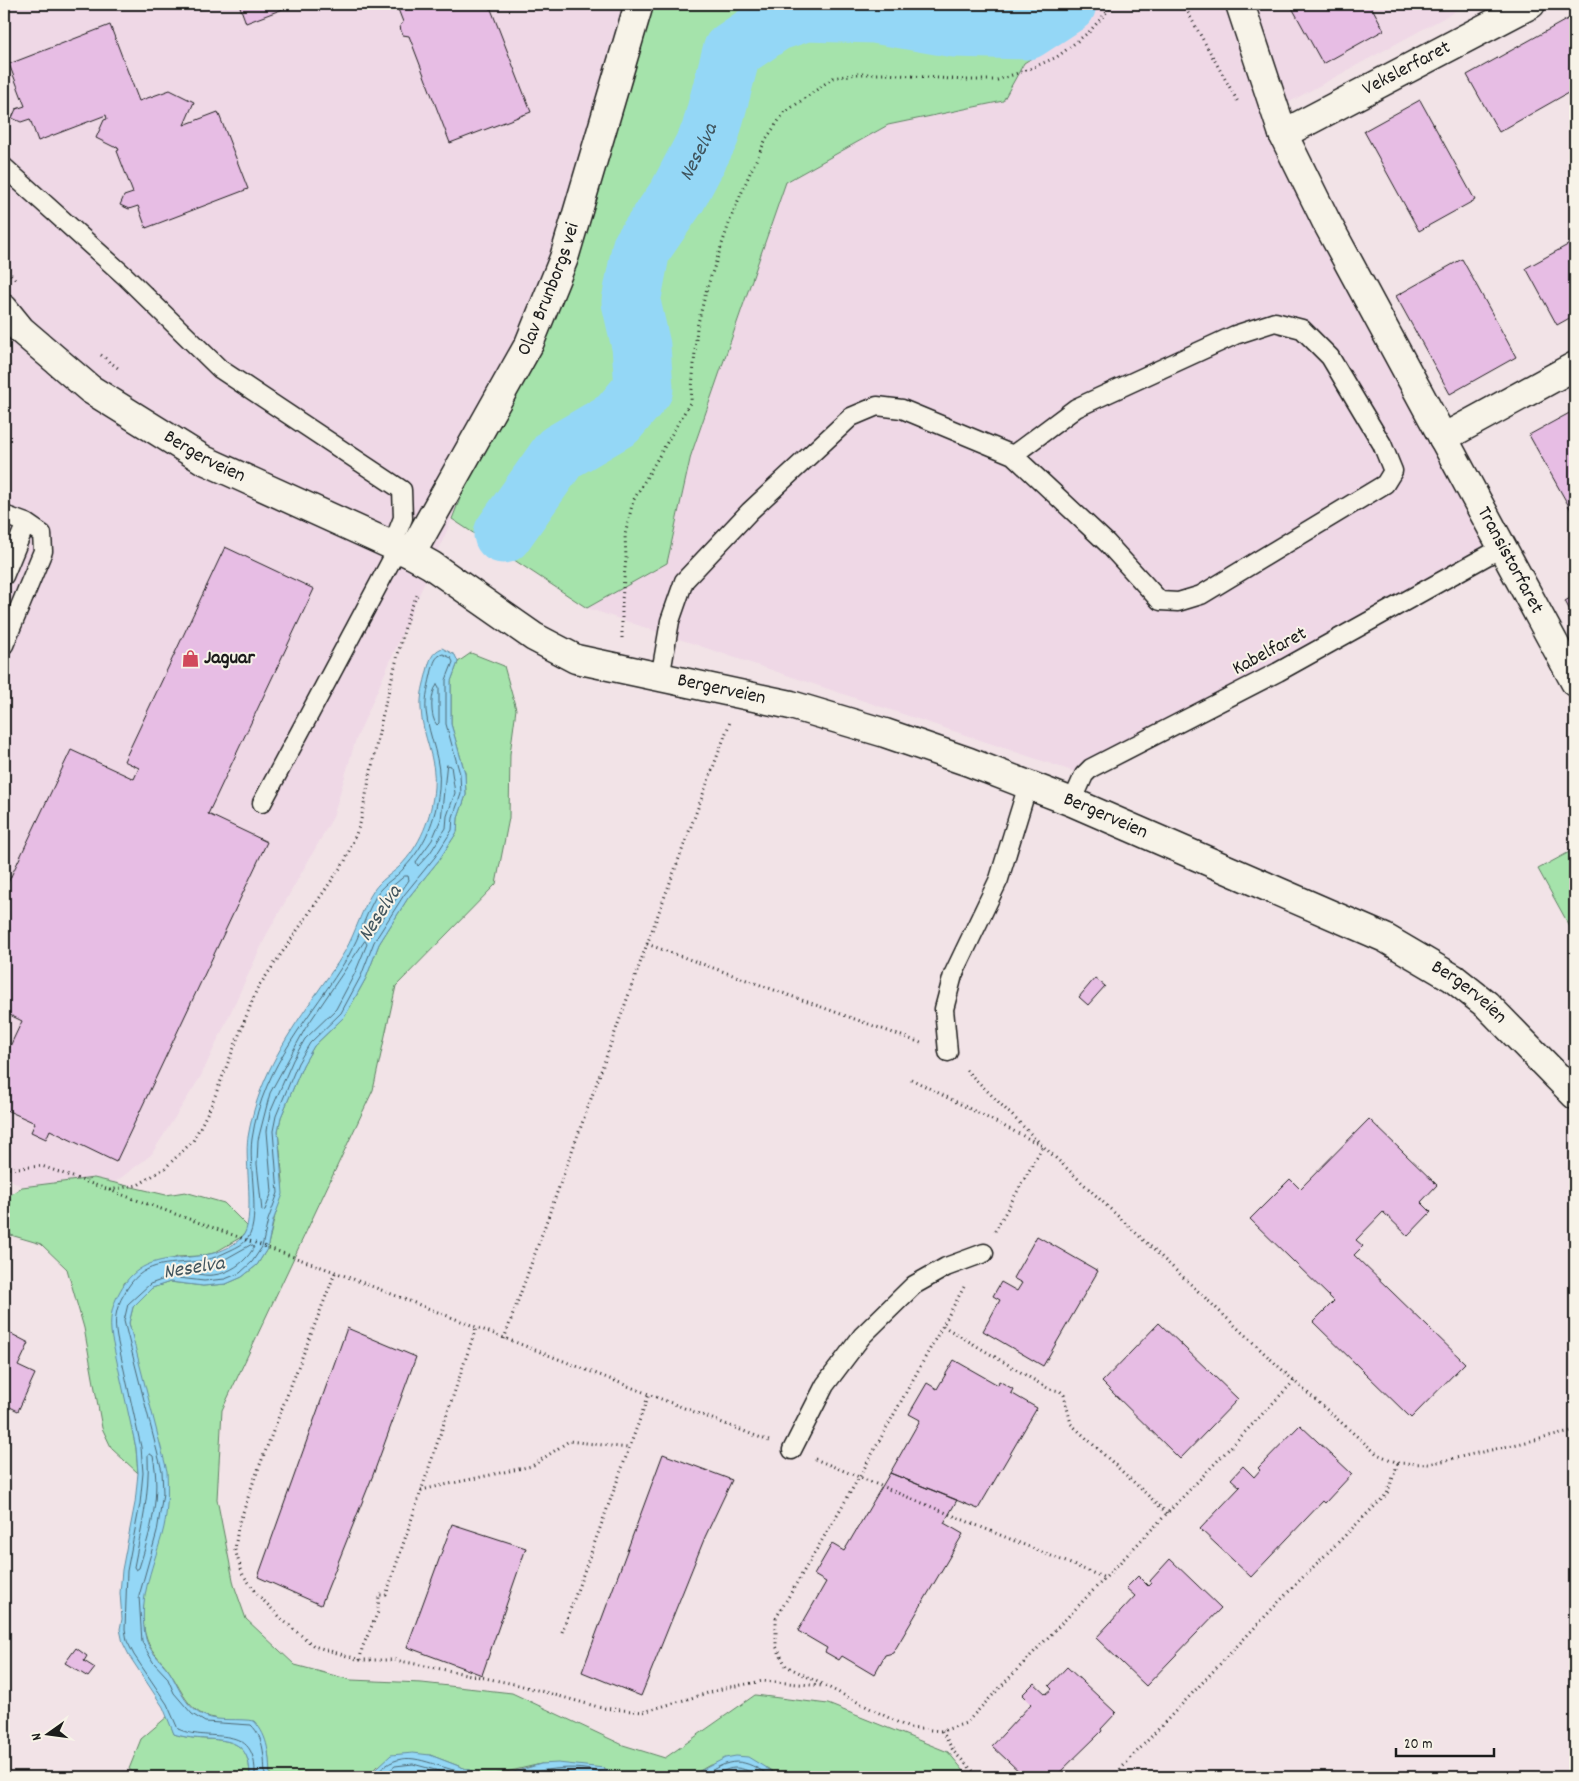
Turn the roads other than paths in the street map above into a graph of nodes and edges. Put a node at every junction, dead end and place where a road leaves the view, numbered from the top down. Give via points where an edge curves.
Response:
1 (640, 4) edge
2 (1240, 4) edge
3 (1531, 4) edge
4 (1284, 134) junction
5 (4, 167) edge
6 (4, 310) edge
7 (1575, 366) edge
8 (1442, 438) junction
9 (1013, 455) junction
10 (4, 514) edge
11 (26, 523) junction
12 (1501, 548) junction
13 (410, 560) junction
14 (4, 576) edge
15 (4, 645) edge
16 (660, 678) junction
17 (1575, 682) edge
18 (1028, 785) junction
19 (1072, 802) junction
20 (262, 803) dead end
21 (948, 1052) road end
22 (1575, 1095) edge
23 (984, 1253) road end
24 (792, 1450) road end

1 - 13 street, Olav Brunborgs vei via 564,258 529,344
2 - 4 street, Transistorfaret
3 - 4 street, Vekslerfaret
4 - 8 street, Transistorfaret via 1326,221
5 - 13 lane via 126,277 220,369 402,490
6 - 13 street, Bergerveien via 21,330 90,389 204,460
7 - 8 street
8 - 12 street, Transistorfaret
9 - 9 lane via 1107,543 1160,601 1178,602 1201,595 1385,484 1393,471 1382,444 1330,357 1302,329 1275,322 1234,335 1076,408
9 - 16 lane via 902,409 877,406 851,417 750,511 684,581 670,621
10 - 11 lane
11 - 14 lane
11 - 15 lane via 42,534 44,551
12 - 17 street, Transistorfaret
12 - 19 lane, Kabelfaret via 1278,672 1091,768 1084,775
13 - 16 street, Bergerveien via 534,637 576,659
13 - 20 lane
16 - 18 street, Bergerveien via 791,705 885,733
18 - 19 street, Bergerveien
18 - 21 lane via 999,879 953,975 944,1009
19 - 22 street, Bergerveien via 1385,938 1427,961 1487,1005
23 - 24 lane via 946,1267 914,1285 862,1336 825,1385

